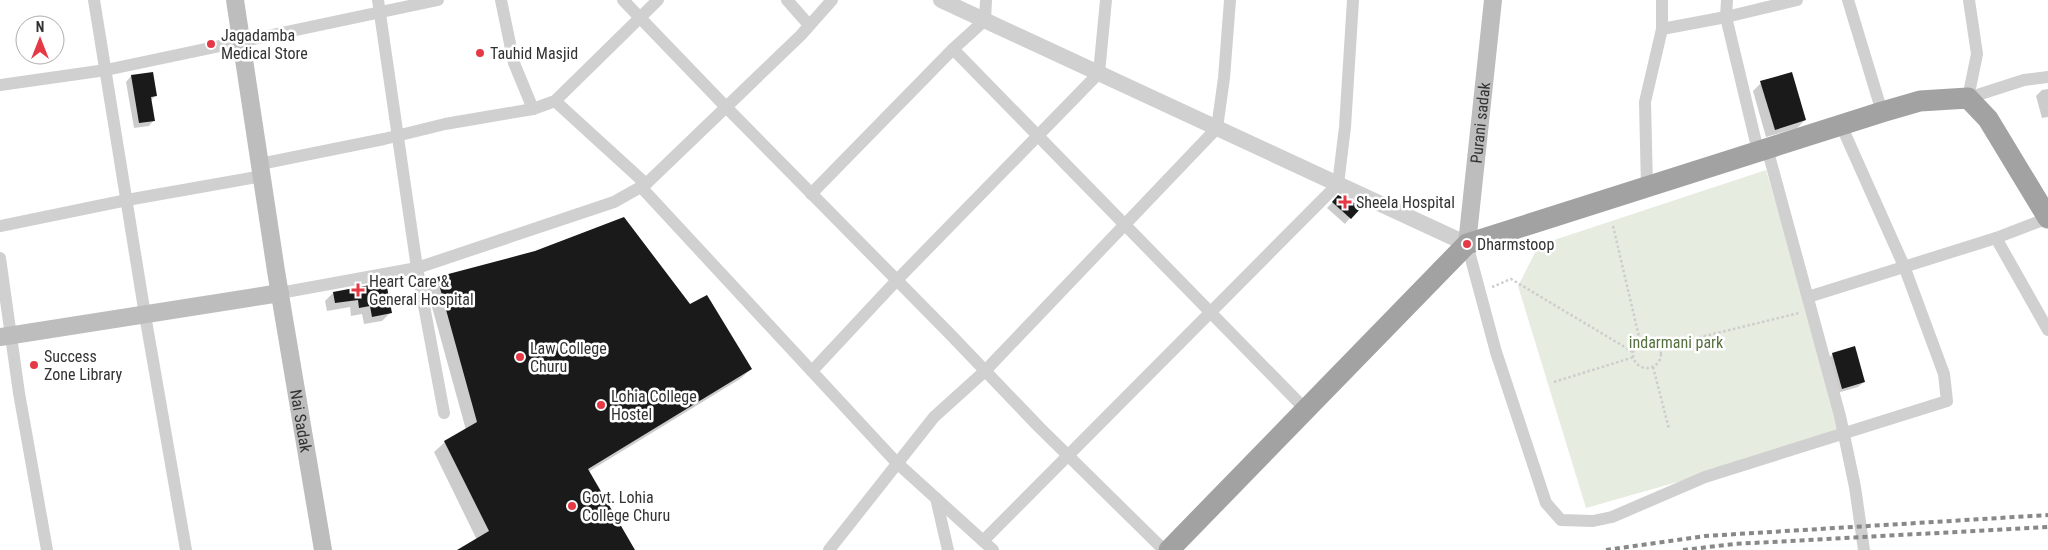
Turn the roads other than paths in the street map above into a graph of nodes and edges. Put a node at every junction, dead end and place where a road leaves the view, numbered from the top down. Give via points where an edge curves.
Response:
1 (94, 0) edge
2 (235, 0) edge
3 (438, 0) edge
4 (501, 0) edge
5 (623, 0) edge
6 (658, 0) edge
7 (787, 0) edge
8 (832, 0) edge
9 (941, 0) edge
10 (986, 0) edge
11 (1106, 0) edge
12 (1230, 0) edge
13 (1353, 0) edge
14 (1493, 0) edge
15 (1662, 0) edge
16 (1727, 0) edge
17 (1798, 0) edge
18 (1848, 0) edge
19 (1969, 0) edge
20 (380, 6) edge
21 (639, 17) junction
22 (1726, 17) junction
23 (985, 20) junction
24 (809, 25) junction
25 (1662, 29) junction
26 (241, 42) junction
27 (953, 49) junction
28 (106, 70) junction
29 (1098, 73) junction
30 (2048, 76) edge
31 (0, 85) edge
32 (1968, 98) junction
33 (555, 101) junction
34 (726, 107) junction
35 (533, 109) junction
36 (1882, 112) junction
37 (1841, 125) junction
38 (1218, 128) junction
39 (399, 134) junction
40 (1037, 135) junction
41 (1763, 150) junction
42 (261, 170) junction
43 (1338, 184) junction
44 (644, 186) junction
45 (1647, 187) junction
46 (811, 194) junction
47 (127, 200) junction
48 (2048, 218) edge
49 (1125, 225) junction
50 (0, 226) edge
51 (1996, 238) junction
52 (1468, 244) junction
53 (0, 258) edge
54 (1904, 266) junction
55 (417, 268) junction
56 (897, 280) junction
57 (280, 293) junction
58 (1808, 297) junction
59 (1210, 313) junction
60 (145, 315) junction
61 (2048, 330) edge
62 (5, 336) edge
63 (985, 370) junction
64 (812, 371) junction
65 (1305, 409) junction
66 (444, 413) dead end
67 (1843, 434) junction
68 (1067, 455) junction
69 (896, 462) junction
70 (936, 498) junction
71 (983, 541) junction
72 (47, 550) edge
73 (186, 550) edge
74 (323, 550) edge
75 (829, 550) edge
76 (948, 550) edge
77 (993, 550) edge
78 (1164, 550) edge
79 (1169, 550) edge
80 (1864, 550) edge

1 - 28 street
2 - 26 main road, Nai Sadak
3 - 20 street
4 - 35 street via 514,63
5 - 21 street
6 - 21 street
7 - 24 street
8 - 24 street
9 - 23 street
10 - 23 street
11 - 29 street
12 - 38 street
13 - 43 street
14 - 52 main road, Purani sadak
15 - 25 street
16 - 22 street
17 - 22 street
18 - 36 street
19 - 32 street via 1977,54
20 - 26 street
20 - 39 street
21 - 33 street
21 - 34 street
22 - 25 street
22 - 41 street
23 - 27 street
23 - 29 street
24 - 34 street
25 - 45 street via 1645,102
26 - 28 street
26 - 42 main road, Nai Sadak
27 - 40 street
27 - 46 street
28 - 31 street
28 - 47 street
29 - 38 street
29 - 40 street
30 - 32 street via 2024,80
32 - 36 highway via 1920,101
32 - 48 highway via 1988,118
33 - 35 street
33 - 44 street
34 - 44 street
34 - 46 street
35 - 39 street
36 - 37 highway
37 - 41 highway
37 - 54 street
38 - 43 street
38 - 49 street
39 - 42 street
39 - 55 street
40 - 49 street
40 - 56 street
41 - 45 highway
41 - 58 street
42 - 47 street
42 - 57 main road, Nai Sadak
43 - 52 street
43 - 59 street
44 - 55 street via 614,202
44 - 64 street
45 - 52 highway
46 - 56 street
47 - 50 street
47 - 60 street
48 - 51 street
49 - 59 street
49 - 63 street
51 - 54 street
51 - 61 street
52 - 65 highway
52 - 67 street via 1496,352 1546,503 1561,520 1593,521 1612,517 1705,477
53 - 62 street
54 - 58 street
54 - 67 street via 1944,374 1947,401
55 - 57 street
55 - 66 street
56 - 63 street
56 - 64 street
57 - 60 main road
57 - 74 main road, Nai Sadak
58 - 67 street
59 - 65 street
59 - 68 street
60 - 62 main road
60 - 73 street
62 - 72 street
63 - 68 street
63 - 69 street via 934,417
64 - 69 street
65 - 79 highway
67 - 80 street
68 - 71 street
68 - 78 street
69 - 70 street
69 - 75 street
70 - 71 street
70 - 76 street
71 - 77 street

